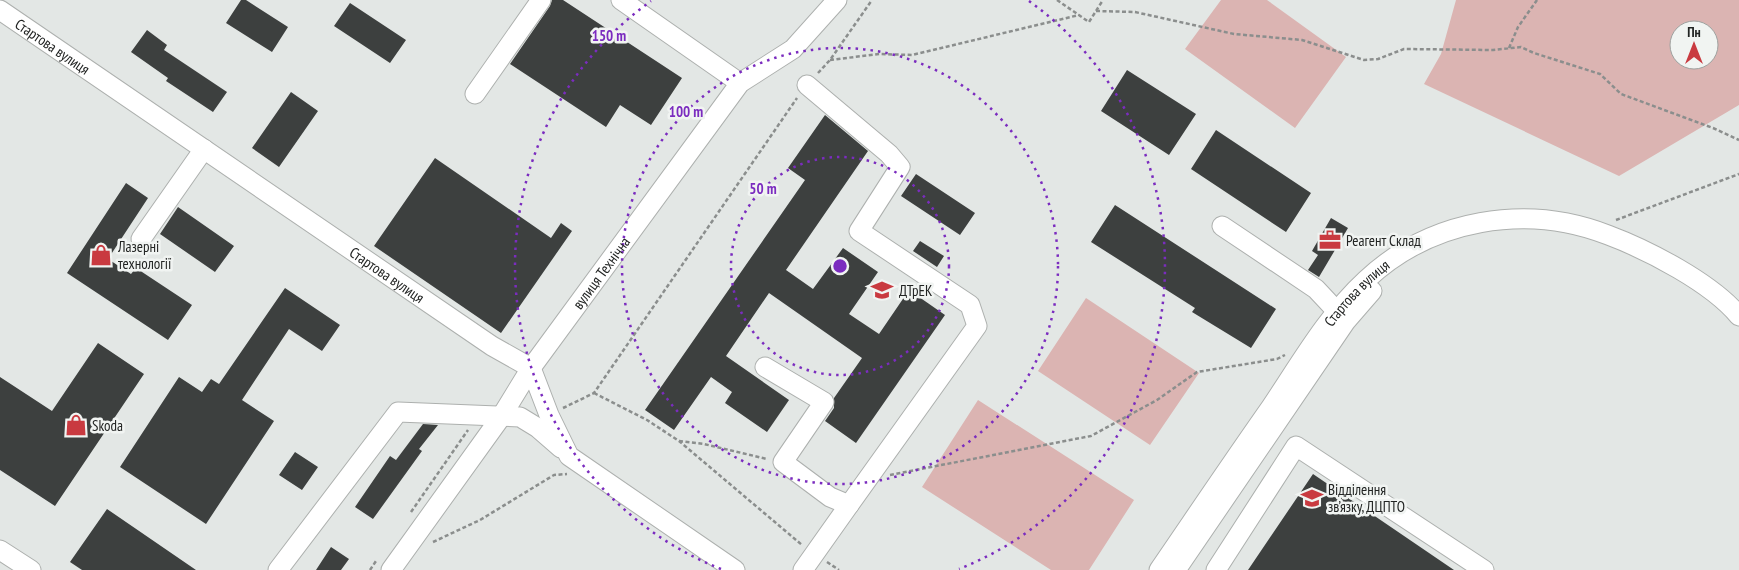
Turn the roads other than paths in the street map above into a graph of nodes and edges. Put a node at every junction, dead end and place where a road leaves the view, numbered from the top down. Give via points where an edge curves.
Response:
1 (2, 0) edge
2 (541, 0) edge
3 (622, 0) edge
4 (837, 0) edge
5 (0, 3) edge
6 (0, 10) edge
7 (740, 83) junction
8 (807, 85) road end
9 (475, 94) dead end
10 (204, 150) junction
11 (1222, 226) dead end
12 (141, 239) dead end
13 (1372, 291) dead end
14 (1341, 316) junction
15 (1739, 316) edge
16 (765, 367) dead end
17 (530, 368) junction
18 (501, 417) junction
19 (569, 456) junction
20 (848, 505) junction
21 (0, 550) edge
22 (808, 563) edge
23 (31, 570) edge
24 (278, 570) edge
25 (392, 570) edge
26 (735, 570) edge
27 (1159, 570) edge
28 (1176, 570) edge
29 (1216, 570) edge
30 (1484, 570) edge

1 - 5 street
2 - 9 street
3 - 7 street
4 - 7 street, вулиця Технічна via 793,49
6 - 10 street, Стартова вулиця
7 - 17 street, вулиця Технічна
8 - 20 street via 900,167 859,231 970,305 977,326
10 - 12 street
10 - 17 street, Стартова вулиця via 492,346
11 - 14 street via 1316,289
13 - 14 street, Стартова вулиця
14 - 15 street, Стартова вулиця via 1381,267 1434,237 1478,222 1516,217 1557,220 1627,242 1689,276
14 - 27 street, Стартова вулиця
14 - 28 street, Стартова вулиця
16 - 20 street via 824,402 783,462
17 - 18 street, вулиця Технічна
17 - 19 street
18 - 19 street via 520,417 538,428
18 - 24 street via 398,412
18 - 25 street, вулиця Технічна
19 - 26 street
20 - 22 street
21 - 23 street
29 - 30 street via 1296,446

